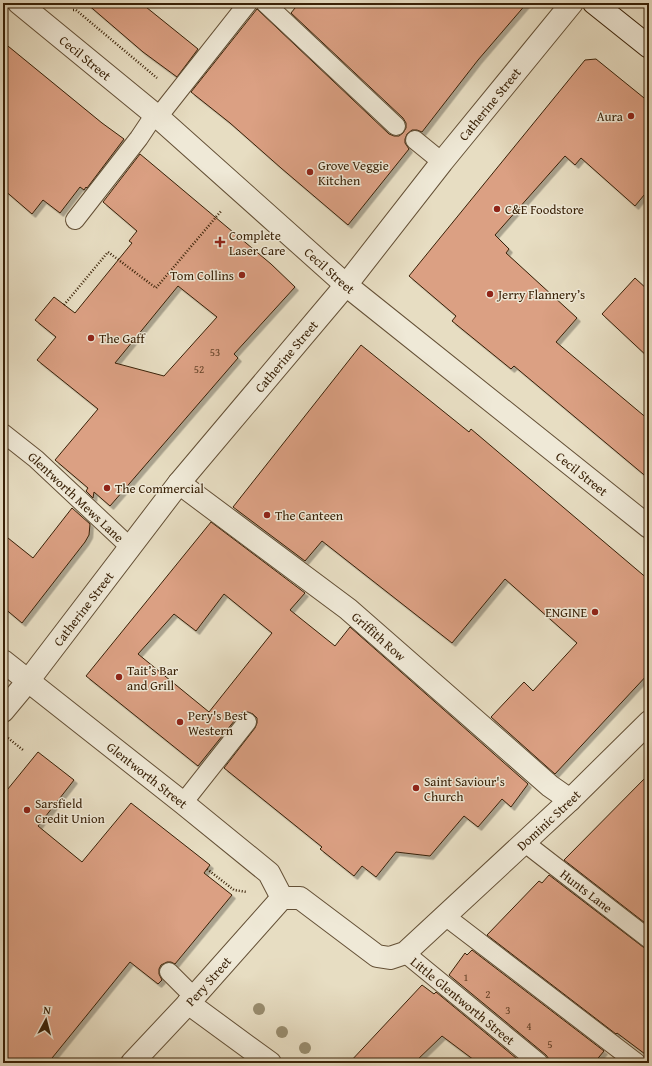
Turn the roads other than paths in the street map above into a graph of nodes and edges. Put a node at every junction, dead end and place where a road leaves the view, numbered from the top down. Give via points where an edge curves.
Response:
1 (19, 3) edge
2 (248, 3) edge
3 (265, 3) edge
4 (572, 3) edge
5 (594, 3) edge
6 (649, 47) edge
7 (157, 116) junction
8 (396, 126) dead end
9 (415, 140) dead end
10 (442, 162) junction
11 (75, 220) dead end
12 (346, 285) junction
13 (3, 433) edge
14 (179, 483) junction
15 (649, 527) edge
16 (130, 547) junction
17 (3, 661) edge
18 (28, 681) junction
19 (3, 711) edge
20 (247, 722) dead end
21 (649, 722) edge
22 (570, 800) junction
23 (183, 803) junction
24 (525, 842) junction
25 (282, 898) junction
26 (445, 916) junction
27 (649, 939) edge
28 (405, 953) junction
29 (169, 972) dead end
30 (191, 1000) junction
31 (132, 1063) edge
32 (270, 1063) edge
33 (540, 1063) edge
34 (637, 1063) edge

1 - 7 street, Cecil Street
2 - 7 lane
3 - 8 lane
4 - 10 street, Catherine Street
5 - 6 street
7 - 11 lane
7 - 12 street, Cecil Street
9 - 10 lane
10 - 12 street, Catherine Street
12 - 14 street, Catherine Street
12 - 15 street, Cecil Street
13 - 16 lane, Glentworth Mews Lane
14 - 16 street, Catherine Street
14 - 22 street, Griffith Row via 348,609
16 - 18 street, Catherine Street
17 - 18 street, Glentworth Street
18 - 19 street, Catherine Street
18 - 23 street, Glentworth Street
20 - 23 lane
21 - 22 street, Dominic Street
22 - 24 street, Dominic Street
23 - 25 street, Glentworth Street via 269,873
24 - 26 street, Dominic Street
24 - 27 lane, Hunts Lane
25 - 28 street via 300,898 378,956 390,958
25 - 30 street, Pery Street
26 - 28 street, Dominic Street
26 - 34 lane
28 - 33 lane, Little Glentworth Street
29 - 30 lane
30 - 31 street, Pery Street
30 - 32 street

